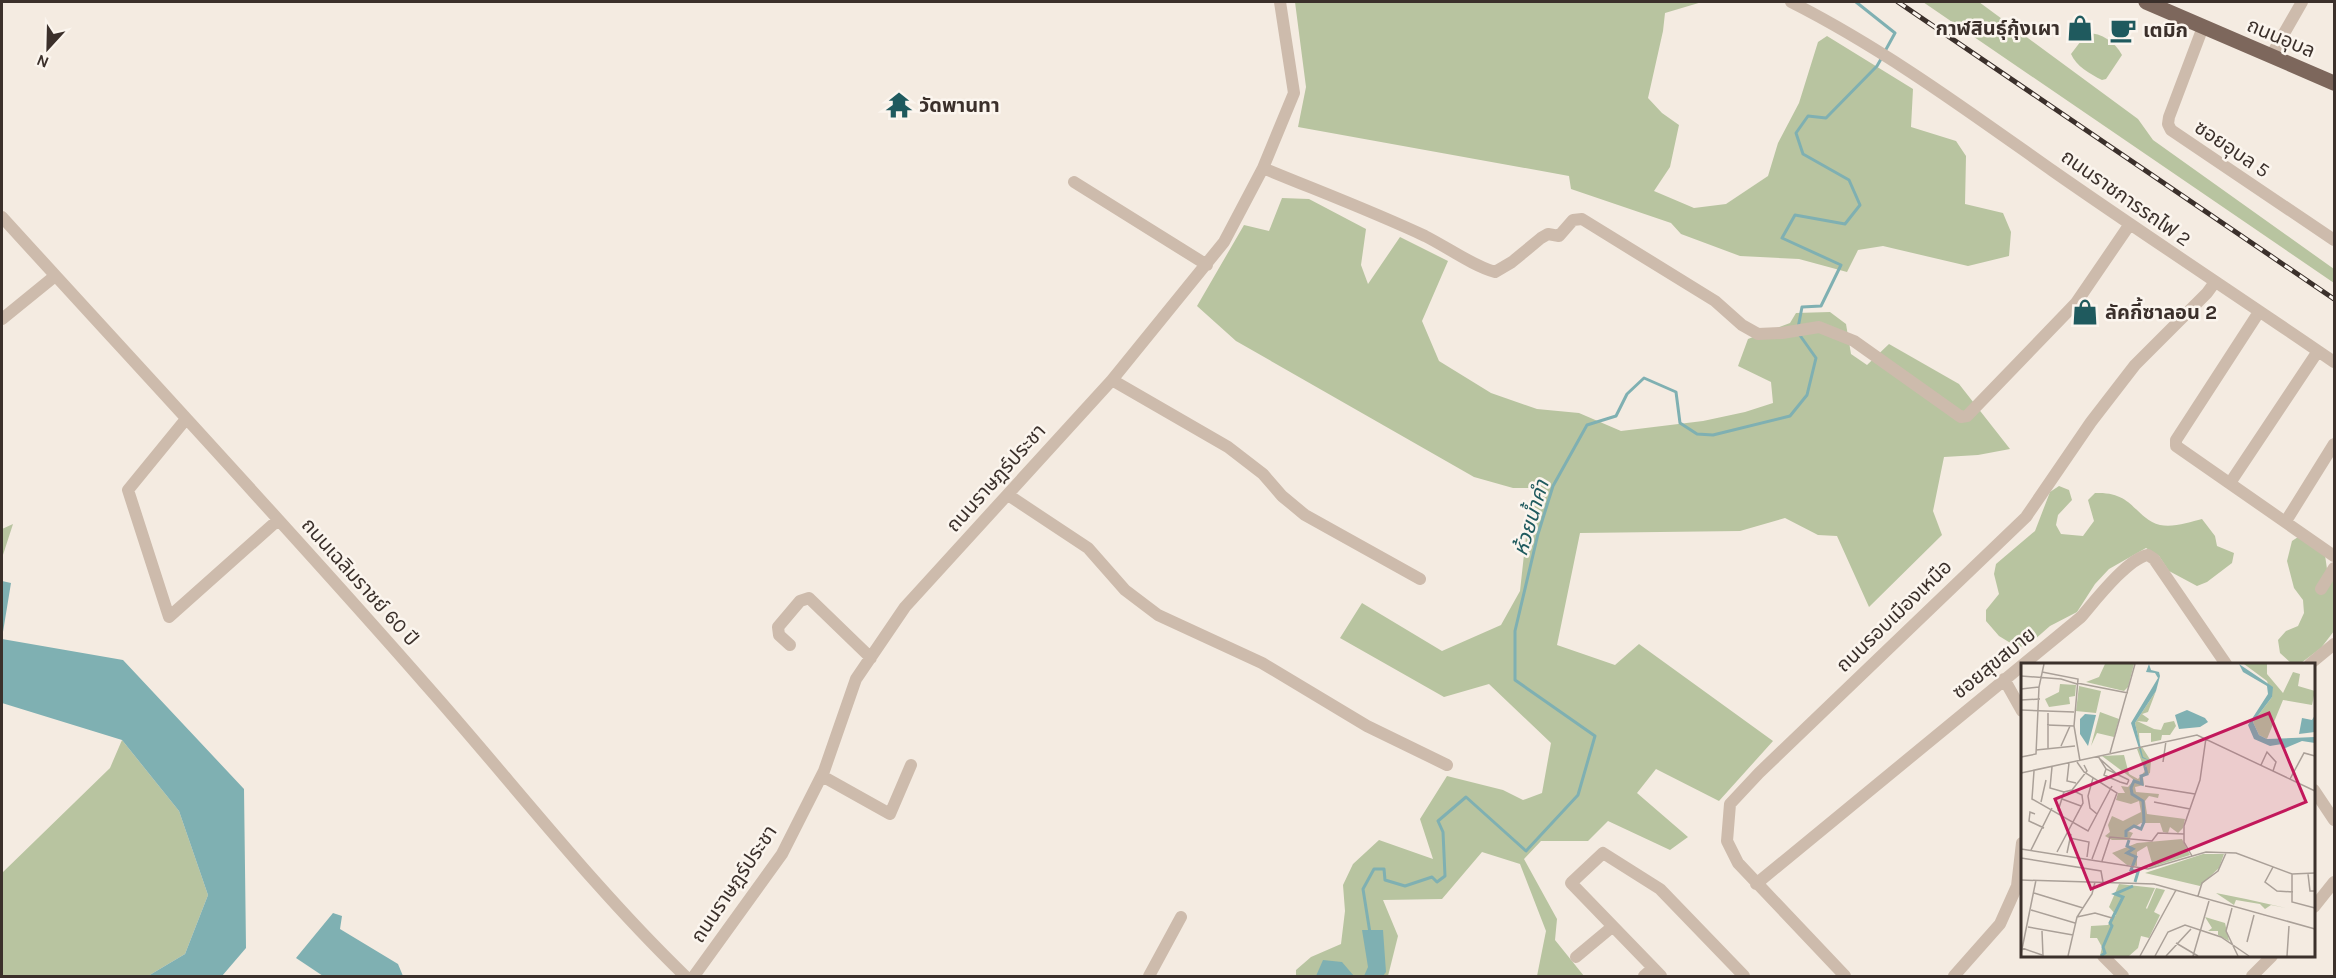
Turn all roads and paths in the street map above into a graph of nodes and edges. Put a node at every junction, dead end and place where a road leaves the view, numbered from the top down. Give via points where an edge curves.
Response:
1 (1280, 2) edge
2 (1791, 2) edge
3 (2146, 2) edge
4 (2302, 2) edge
5 (2203, 27) junction
6 (2271, 56) junction
7 (2334, 84) edge
8 (1263, 168) junction
9 (1074, 182) dead end
10 (2, 217) edge
11 (2130, 224) junction
12 (2334, 240) edge
13 (1207, 266) junction
14 (55, 276) junction
15 (2215, 282) junction
16 (2259, 312) junction
17 (2, 319) edge
18 (2318, 351) junction
19 (2334, 362) edge
20 (1112, 380) junction
21 (186, 419) junction
22 (2334, 444) edge
23 (2230, 483) junction
24 (1008, 495) junction
25 (278, 520) junction
26 (2286, 521) junction
27 (2334, 556) edge
28 (2334, 568) edge
29 (1420, 579) dead end
30 (2321, 589) dead end
31 (2334, 644) edge
32 (790, 645) dead end
33 (871, 658) junction
34 (2024, 663) edge
35 (2225, 663) edge
36 (2311, 663) edge
37 (2021, 665) edge
38 (2004, 679) junction
39 (2021, 709) edge
40 (911, 765) dead end
41 (1447, 765) dead end
42 (822, 776) junction
43 (2315, 793) edge
44 (2334, 820) edge
45 (2021, 852) edge
46 (2334, 882) edge
47 (1756, 884) junction
48 (2315, 905) edge
49 (1181, 917) dead end
50 (1612, 927) junction
51 (1576, 957) dead end
52 (2104, 957) edge
53 (2271, 957) edge
54 (1653, 974) edge
55 (685, 976) edge
56 (694, 976) edge
57 (1149, 976) edge
58 (1744, 976) edge
59 (1845, 976) edge
60 (1954, 976) edge
61 (2123, 976) edge
62 (2252, 976) edge

1 - 8 street, ถนนราษฎร์ประชา via 1294,93
2 - 11 street, ถนนราชการรถไฟ 2 via 1898,63
3 - 5 main road, ถนนอุบล
4 - 6 street
5 - 6 main road, ถนนอุบล
5 - 12 street, ซอยอุบล 5 via 2168,124 2177,135
6 - 7 main road, ถนนอุบล
8 - 11 street via 1424,236 1495,272 1541,238 1548,234 1559,236 1573,220 1582,219 1715,301 1758,334 1819,327 1854,341 1961,417 1967,416 2076,303
8 - 13 street, ถนนราษฎร์ประชา
9 - 13 street
10 - 14 street, ถนนเฉลิมราชย์ 60 ปี
11 - 15 street, ถนนราชการรถไฟ 2
13 - 20 street, ถนนราษฎร์ประชา
14 - 17 street
14 - 21 street, ถนนเฉลิมราชย์ 60 ปี
15 - 16 street, ถนนราชการรถไฟ 2
15 - 47 street, ถนนรอบเมืองเหนือ via 2135,365 2026,517 1730,804 1727,841 1738,863
16 - 18 street, ถนนราชการรถไฟ 2
16 - 23 street via 2176,440 2176,446
18 - 19 street, ถนนราชการรถไฟ 2
18 - 23 street
20 - 24 street, ถนนราษฎร์ประชา
20 - 29 street via 1228,447 1305,515
21 - 25 street, ถนนเฉลิมราชย์ 60 ปี
21 - 25 street via 128,490 169,617
22 - 26 street
23 - 26 street
24 - 33 street, ถนนราษฎร์ประชา via 904,608
24 - 41 street via 1088,548 1125,590 1158,615 1262,663 1366,726
25 - 55 street, ถนนเฉลิมราชย์ 60 ปี via 578,861
26 - 27 street
28 - 30 street
31 - 36 street
32 - 33 street via 779,635 778,627 800,601 809,598
33 - 42 street, ถนนราษฎร์ประชา via 856,679
34 - 35 street, ซอยสุขสบาย via 2081,617 2117,576 2148,555
37 - 38 street, ซอยสุขสบาย
38 - 39 street
38 - 47 street, ซอยสุขสบาย
40 - 42 street via 890,814
42 - 56 street, ถนนราษฎร์ประชา via 782,854
43 - 44 street
45 - 60 street via 2017,886 2000,924
46 - 48 street
47 - 59 street, ถนนรอบเมืองเหนือ
49 - 57 street
50 - 51 street
50 - 54 street
50 - 58 street via 1571,884 1603,853 1660,889
52 - 61 street
53 - 62 street

